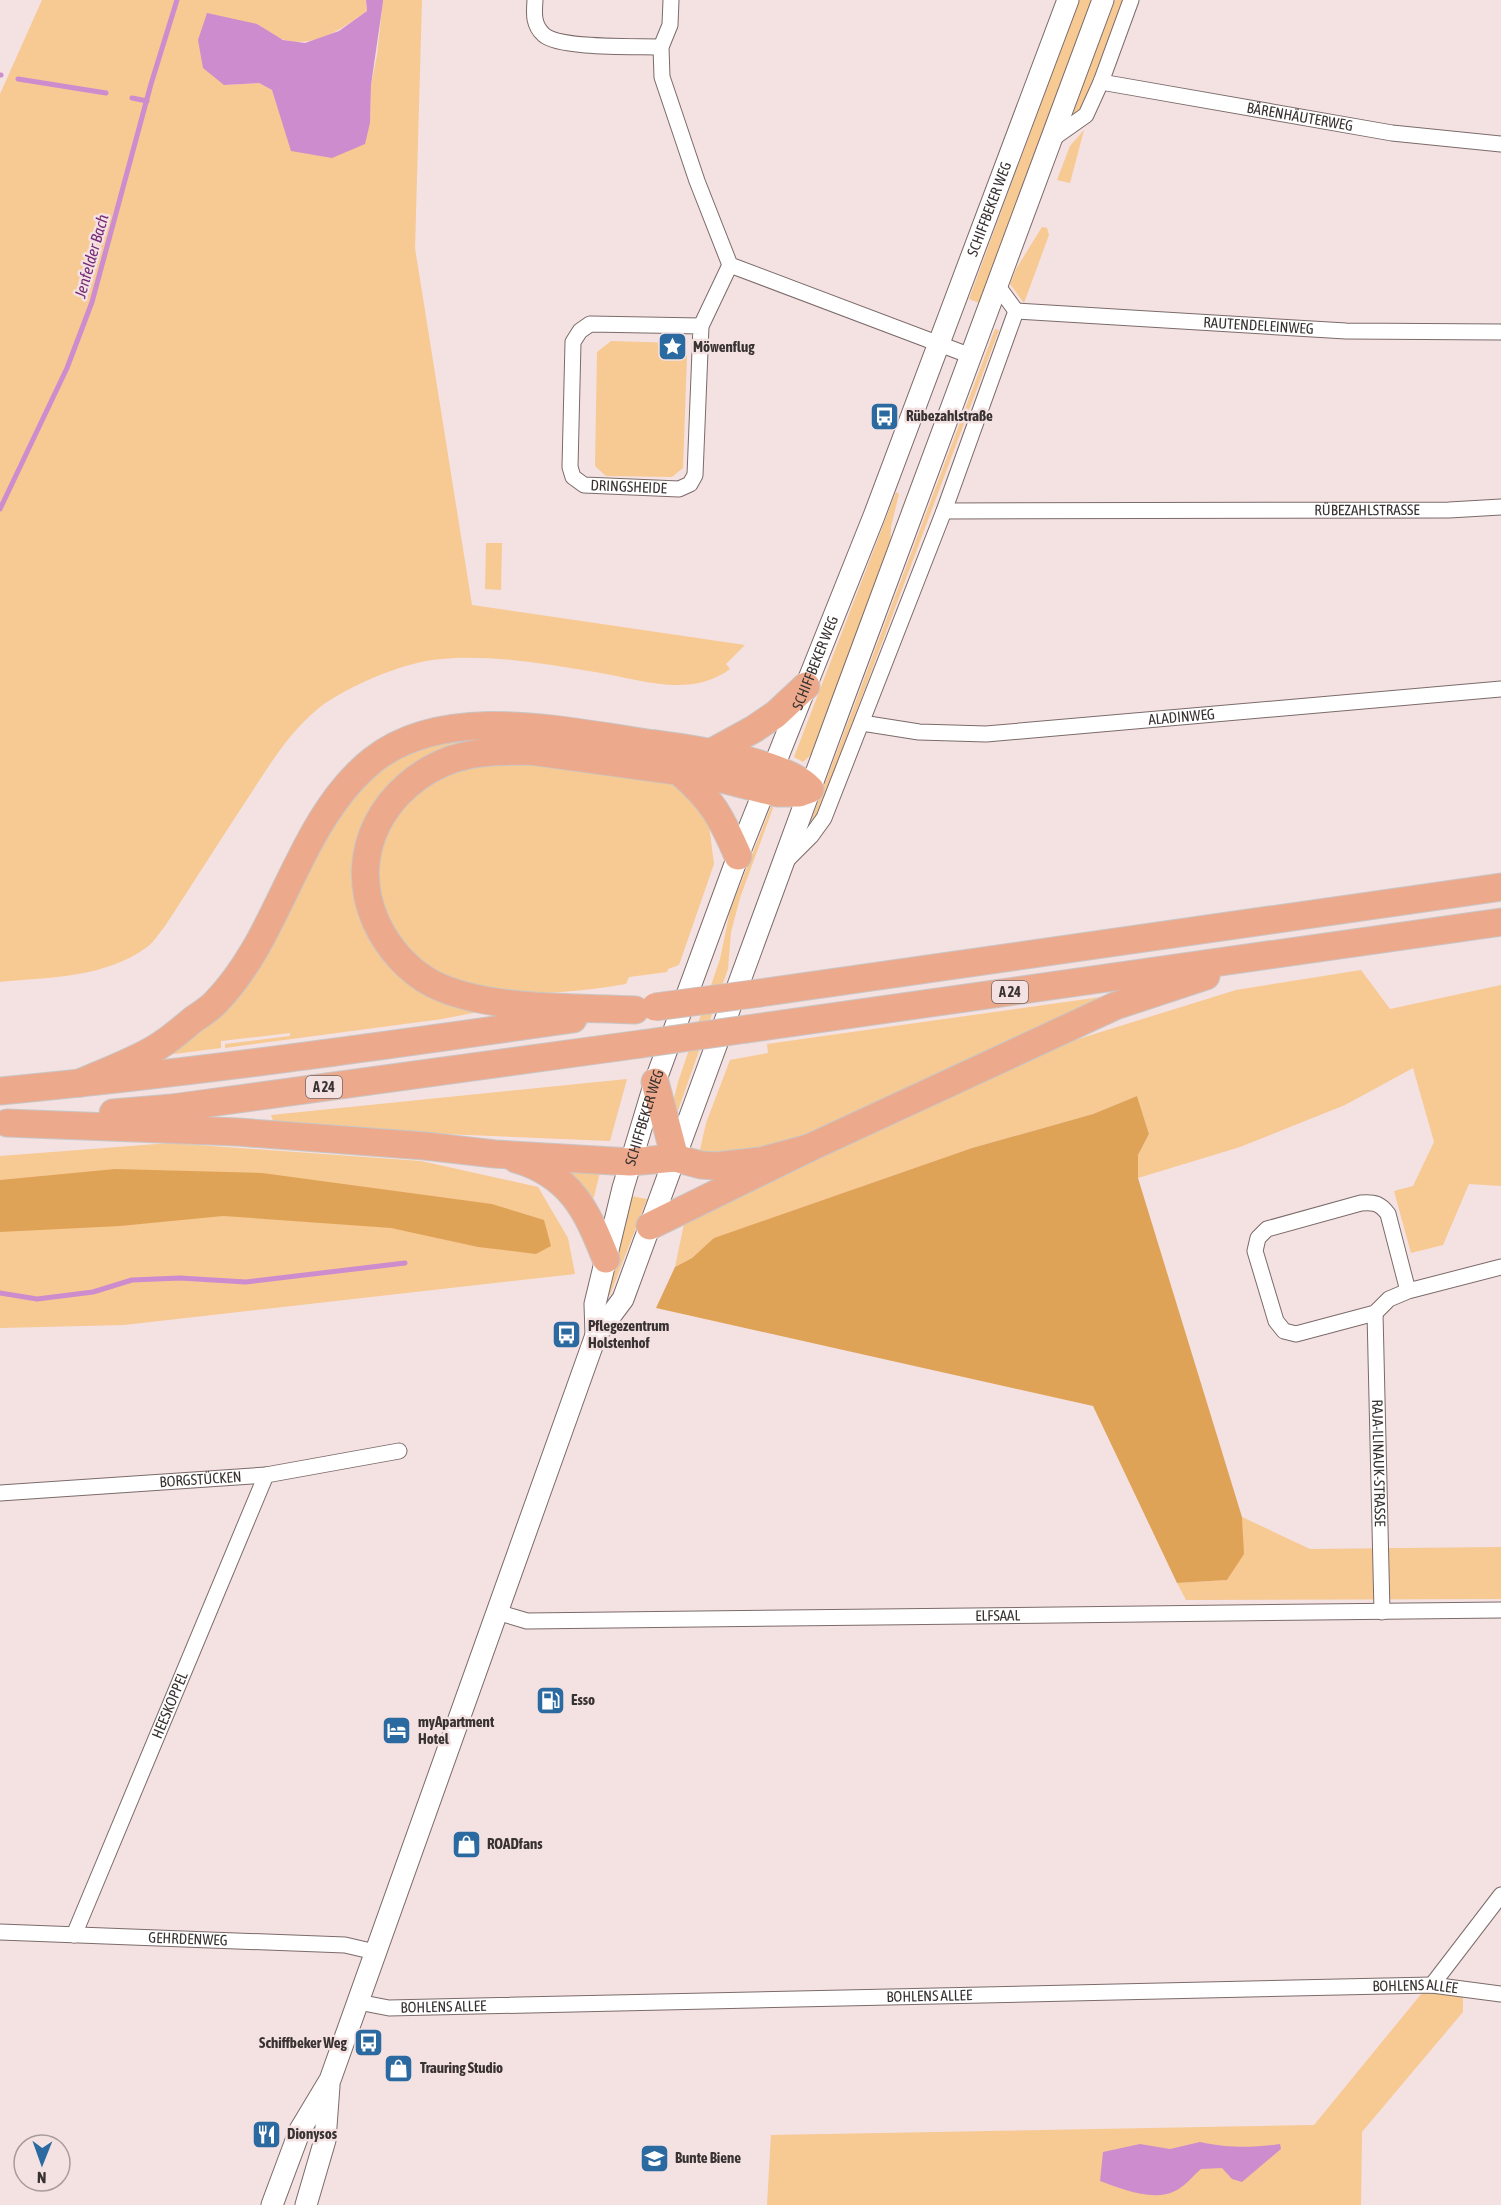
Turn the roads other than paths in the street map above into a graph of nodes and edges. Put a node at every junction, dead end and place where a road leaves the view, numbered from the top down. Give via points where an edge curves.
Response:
1 (535, 0) edge
2 (671, 0) edge
3 (1068, 0) edge
4 (1103, 0) edge
5 (1131, 0) edge
6 (661, 47) junction
7 (1101, 82) junction
8 (1052, 139) junction
9 (1501, 144) edge
10 (730, 265) junction
11 (997, 285) junction
12 (1016, 311) junction
13 (701, 326) junction
14 (1501, 332) edge
15 (938, 344) junction
16 (971, 356) junction
17 (1501, 507) edge
18 (944, 511) junction
19 (806, 686) junction
20 (1501, 689) edge
21 (862, 723) junction
22 (712, 752) junction
23 (681, 773) junction
24 (769, 780) junction
25 (810, 789) junction
26 (738, 856) junction
27 (782, 864) junction
28 (1501, 887) edge
29 (1501, 921) edge
30 (1273, 954) junction
31 (645, 1009) junction
32 (80, 1083) junction
33 (655, 1083) junction
34 (0, 1091) edge
35 (3, 1123) edge
36 (809, 1148) junction
37 (495, 1154) junction
38 (675, 1158) junction
39 (630, 1162) junction
40 (650, 1226) junction
41 (606, 1259) junction
42 (1501, 1267) edge
43 (1408, 1291) junction
44 (1375, 1313) junction
45 (596, 1335) junction
46 (399, 1451) dead end
47 (266, 1475) junction
48 (0, 1493) edge
49 (1501, 1610) edge
50 (496, 1612) junction
51 (1382, 1612) junction
52 (1501, 1895) edge
53 (0, 1932) edge
54 (74, 1935) junction
55 (375, 1952) junction
56 (1432, 1985) junction
57 (1501, 1994) edge
58 (358, 2002) junction
59 (330, 2080) junction
60 (272, 2205) edge
61 (306, 2205) edge

1 - 6 street via 534,21 545,36 564,44
2 - 6 street via 670,25
3 - 15 main road, SCHIFFBEKER WEG
4 - 8 main road, SCHIFFBEKER WEG
5 - 7 street
6 - 10 street via 662,77
7 - 8 street via 1086,115
7 - 9 street, BÄRENHÄUTERWEG via 1392,133
8 - 11 main road, SCHIFFBEKER WEG
10 - 13 street, DRINGSHEIDE
10 - 15 street
11 - 12 street
11 - 16 main road, SCHIFFBEKER WEG
12 - 14 street, RAUTENDELEINWEG via 1346,331
12 - 18 street, SCHIFFBEKER WEG
13 - 13 street, DRINGSHEIDE via 590,324 580,331 573,342 573,477 584,485 679,489 690,484 695,475
15 - 16 street
15 - 19 main road, SCHIFFBEKER WEG
16 - 25 main road, SCHIFFBEKER WEG
17 - 18 street, RÜBEZAHLSTRASSE
18 - 21 street, SCHIFFBEKER WEG
19 - 22 highway via 776,714
19 - 24 main road, SCHIFFBEKER WEG
20 - 21 street, ALADINWEG via 986,734 919,732
21 - 27 street, SCHIFFBEKER WEG via 824,818
22 - 24 highway
22 - 32 highway via 526,727 464,726 404,741 373,760 330,807 250,959 215,1003 160,1046
23 - 24 highway
23 - 26 highway via 702,791 720,815
23 - 31 highway via 530,752 465,756 434,767 401,790 380,818 368,850 366,886 379,928 396,955 434,984 467,997 512,1004
24 - 25 highway via 790,793
24 - 26 main road, SCHIFFBEKER WEG
25 - 27 main road, SCHIFFBEKER WEG
26 - 33 main road, SCHIFFBEKER WEG
27 - 38 main road, SCHIFFBEKER WEG
28 - 31 highway, A 24, bridge
29 - 30 highway, A 24
30 - 35 highway, A 24, bridge via 172,1108
30 - 36 highway via 1115,1006
31 - 32 highway, A 24
32 - 34 highway, A 24
33 - 38 highway
33 - 39 main road, SCHIFFBEKER WEG
35 - 37 highway via 238,1132
36 - 38 highway via 761,1161 716,1166
36 - 40 highway
37 - 39 highway
37 - 41 highway via 539,1169 573,1194 588,1216
38 - 39 highway
38 - 40 main road, SCHIFFBEKER WEG
39 - 41 main road, SCHIFFBEKER WEG
40 - 45 main road, SCHIFFBEKER WEG via 623,1299
41 - 45 main road, SCHIFFBEKER WEG via 595,1304
42 - 43 street
43 - 44 street via 1389,1299
43 - 44 street via 1388,1214 1374,1202 1267,1229 1258,1238 1255,1251 1276,1321 1284,1331 1296,1334
44 - 51 street, RAJA-ILINAUK-STRASSE
45 - 50 main road, SCHIFFBEKER WEG
46 - 47 street, BORGSTÜCKEN
47 - 48 street, BORGSTÜCKEN
47 - 54 street, HEESKOPPEL
49 - 51 street, ELFSAAL
50 - 51 street, ELFSAAL via 527,1621
50 - 55 main road, SCHIFFBEKER WEG
52 - 56 street
53 - 54 street, GEHRDENWEG
54 - 55 street, GEHRDENWEG via 345,1945
55 - 58 main road, SCHIFFBEKER WEG
56 - 57 street, BOHLENS ALLEE
56 - 58 street, BOHLENS ALLEE via 389,2008
58 - 59 main road, SCHIFFBEKER WEG
59 - 60 main road, SCHIFFBEKER WEG via 300,2130
59 - 61 main road, SCHIFFBEKER WEG via 325,2140

